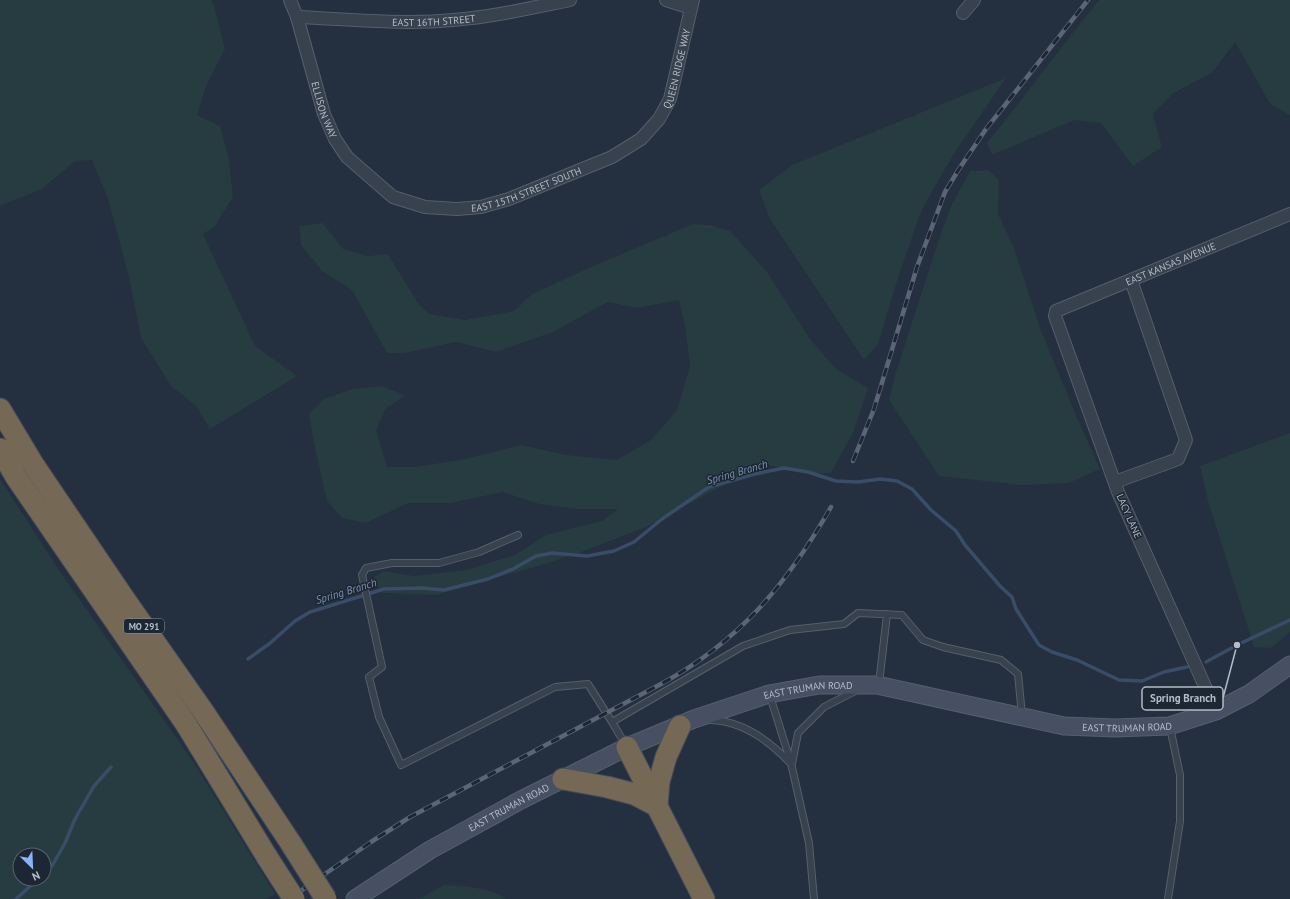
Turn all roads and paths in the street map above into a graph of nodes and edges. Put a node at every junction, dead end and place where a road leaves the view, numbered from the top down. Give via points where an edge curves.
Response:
1 (290, 0) edge
2 (570, 0) edge
3 (666, 0) edge
4 (974, 0) edge
5 (692, 4) edge
6 (963, 13) dead end
7 (296, 17) junction
8 (648, 131) joint
9 (393, 197) joint
10 (1290, 214) edge
11 (1131, 280) junction
12 (1055, 316) joint
13 (0, 408) edge
14 (0, 449) edge
15 (1115, 482) junction
16 (518, 535) dead end
17 (887, 614) junction
18 (1290, 665) edge
19 (873, 685) junction
20 (769, 694) junction
21 (1216, 710) junction
22 (1022, 716) junction
23 (612, 722) junction
24 (687, 722) junction
25 (1169, 726) junction
26 (627, 748) junction
27 (792, 765) junction
28 (563, 779) junction
29 (656, 806) junction
30 (294, 899) edge
31 (326, 899) edge
32 (355, 899) edge
33 (704, 899) edge
34 (814, 899) edge
35 (1168, 899) edge

1 - 7 street, ELLISON WAY
2 - 7 street, EAST 16TH STREET via 509,13 452,20 406,22
3 - 5 street
4 - 6 street
5 - 8 street, QUEEN RIDGE WAY via 670,99 659,119
7 - 9 street, ELLISON WAY via 324,114 335,139 348,157
8 - 9 street, EAST 15TH STREET SOUTH via 641,139 612,157 508,199 481,207 457,210 426,206
10 - 11 street, EAST KANSAS AVENUE
11 - 12 street, EAST KANSAS AVENUE via 1056,311
11 - 15 street via 1186,440 1178,458
12 - 15 street, LACY LANE
13 - 31 highway, MO 291, bridge via 33,464 203,711
14 - 30 highway, MO 291, bridge via 16,477 186,724
15 - 21 street, LACY LANE
16 - 23 lane via 480,552 439,563 392,563 366,568 362,575 382,667 368,677 379,718 401,765 555,687 588,684
17 - 19 lane
17 - 22 lane via 902,615 923,640 1001,660 1018,674
17 - 23 lane via 858,613 844,624 790,630 743,646
18 - 21 main road, EAST TRUMAN ROAD via 1249,694
19 - 20 main road, EAST TRUMAN ROAD via 819,685
19 - 22 main road, EAST TRUMAN ROAD
19 - 27 lane via 824,707 798,733
20 - 24 main road, EAST TRUMAN ROAD
20 - 27 lane
21 - 25 main road, EAST TRUMAN ROAD
22 - 25 main road, EAST TRUMAN ROAD via 1064,726
23 - 26 lane
24 - 26 main road, EAST TRUMAN ROAD
24 - 27 lane via 719,720 739,726 762,737 779,750
24 - 29 highway via 666,757
25 - 35 lane via 1180,774 1180,822
26 - 28 main road, EAST TRUMAN ROAD
26 - 29 highway
27 - 34 lane via 809,843
28 - 29 highway via 634,794
28 - 32 main road, EAST TRUMAN ROAD via 430,850
29 - 33 highway

